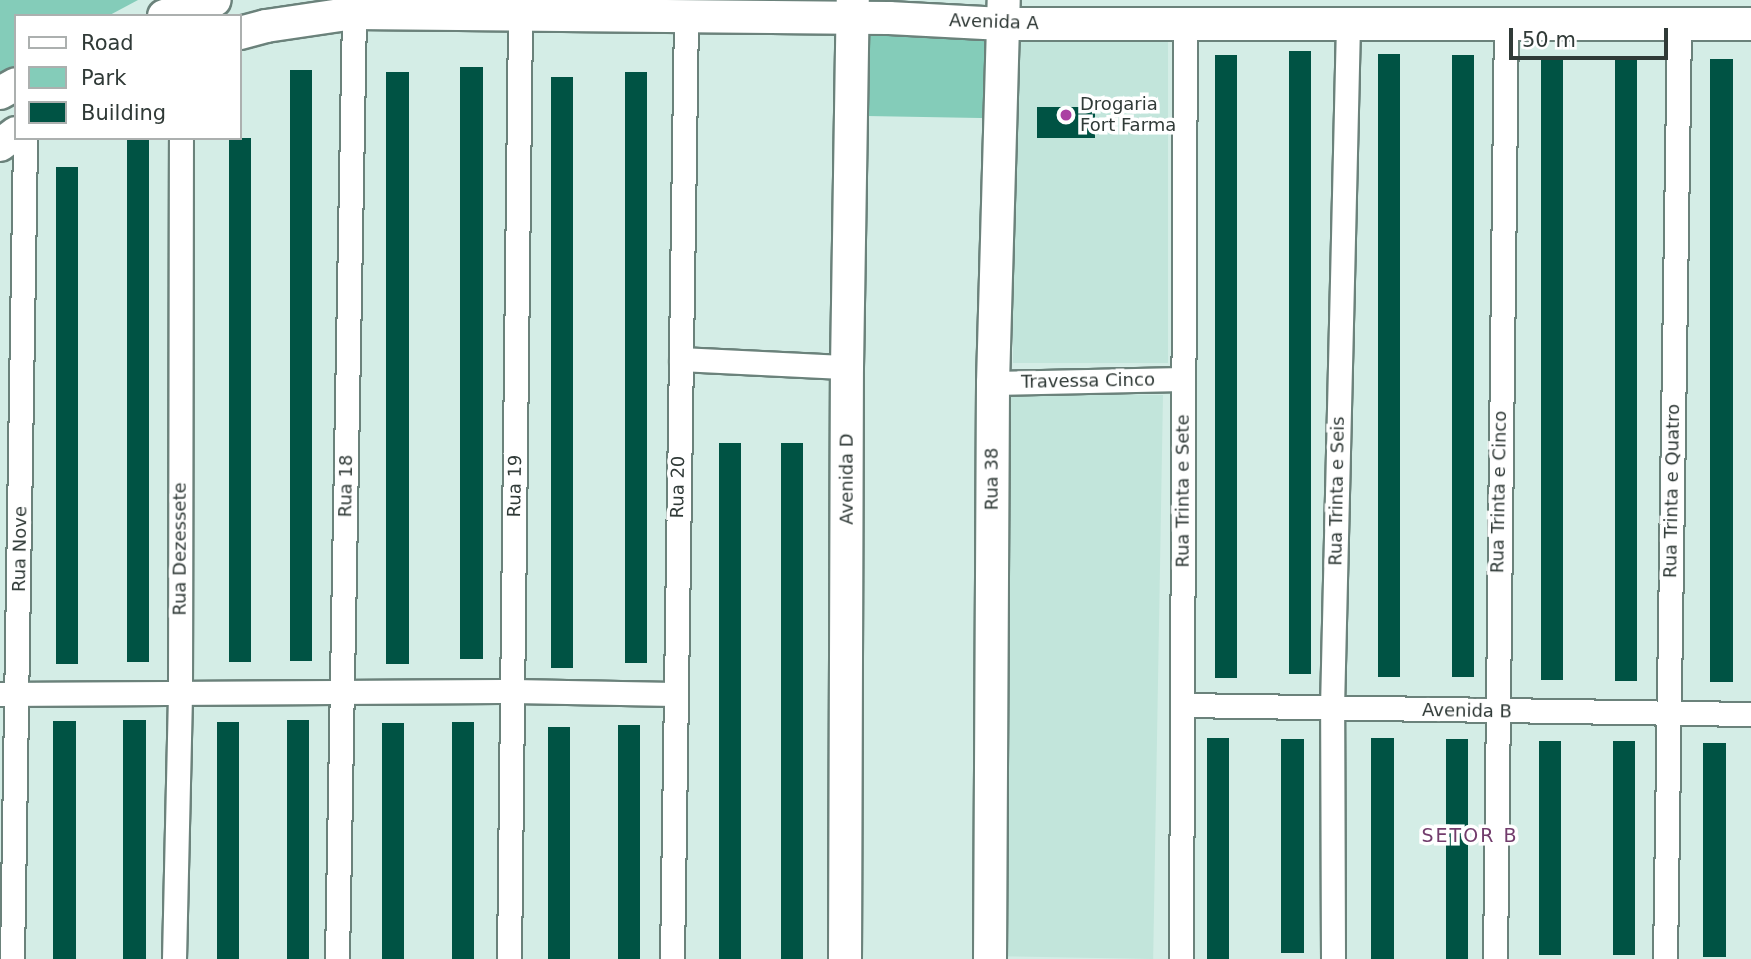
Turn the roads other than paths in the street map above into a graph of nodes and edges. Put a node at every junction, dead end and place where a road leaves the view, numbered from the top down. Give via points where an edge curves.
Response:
1 (203, 1) edge
2 (853, 9) edge
3 (964, 11) edge
4 (1004, 12) edge
5 (354, 13) junction
6 (169, 14) edge
7 (520, 14) junction
8 (686, 15) junction
9 (1348, 22) junction
10 (1185, 23) junction
11 (1679, 23) junction
12 (1506, 24) junction
13 (1751, 24) edge
14 (242, 32) edge
15 (25, 140) edge
16 (181, 140) edge
17 (681, 359) junction
18 (847, 367) junction
19 (1183, 379) junction
20 (993, 383) junction
21 (513, 691) junction
22 (180, 692) junction
23 (9, 694) edge
24 (343, 694) junction
25 (674, 694) junction
26 (1183, 705) junction
27 (1332, 708) junction
28 (1496, 712) junction
29 (1669, 714) junction
30 (1751, 714) edge
31 (12, 959) edge
32 (174, 959) edge
33 (337, 959) edge
34 (509, 959) edge
35 (672, 959) edge
36 (845, 959) edge
37 (990, 959) edge
38 (1181, 959) edge
39 (1333, 959) edge
40 (1495, 959) edge
41 (1665, 959) edge

1 - 6 street
2 - 3 street, Avenida A
2 - 8 street, Avenida A
2 - 18 street, Avenida D
3 - 4 street, Avenida A
4 - 10 street, Avenida A
4 - 20 street, Rua 38
5 - 7 street, Avenida A
5 - 14 street, Avenida A
5 - 24 street, Rua 18
7 - 8 street, Avenida A
7 - 21 street, Rua 19
8 - 17 street, Rua 20
9 - 10 street, Avenida A
9 - 12 street, Avenida A
9 - 27 street, Rua Trinta e Seis
10 - 19 street, Rua Trinta e Sete
11 - 12 street, Avenida A
11 - 13 street, Avenida A
11 - 29 street, Rua Trinta e Quatro
12 - 28 street, Rua Trinta e Cinco
15 - 23 street, Rua Nove
16 - 22 street, Rua Dezessete
17 - 18 street
17 - 25 street, Rua 20
18 - 36 street, Avenida D
19 - 20 street, Travessa Cinco
19 - 26 street, Rua Trinta e Sete
20 - 37 street, Rua 38
21 - 24 street
21 - 25 street
21 - 34 street, Rua 19
22 - 23 street
22 - 24 street
22 - 32 street, Rua Dezessete
23 - 31 street, Rua Nove
24 - 33 street, Rua 18
25 - 35 street, Rua 20
26 - 27 street, Avenida B
26 - 38 street, Rua Trinta e Sete
27 - 28 street, Avenida B
27 - 39 street, Rua Trinta e Seis
28 - 29 street, Avenida B
28 - 40 street, Rua Trinta e Cinco
29 - 30 street, Avenida B
29 - 41 street, Rua Trinta e Quatro

